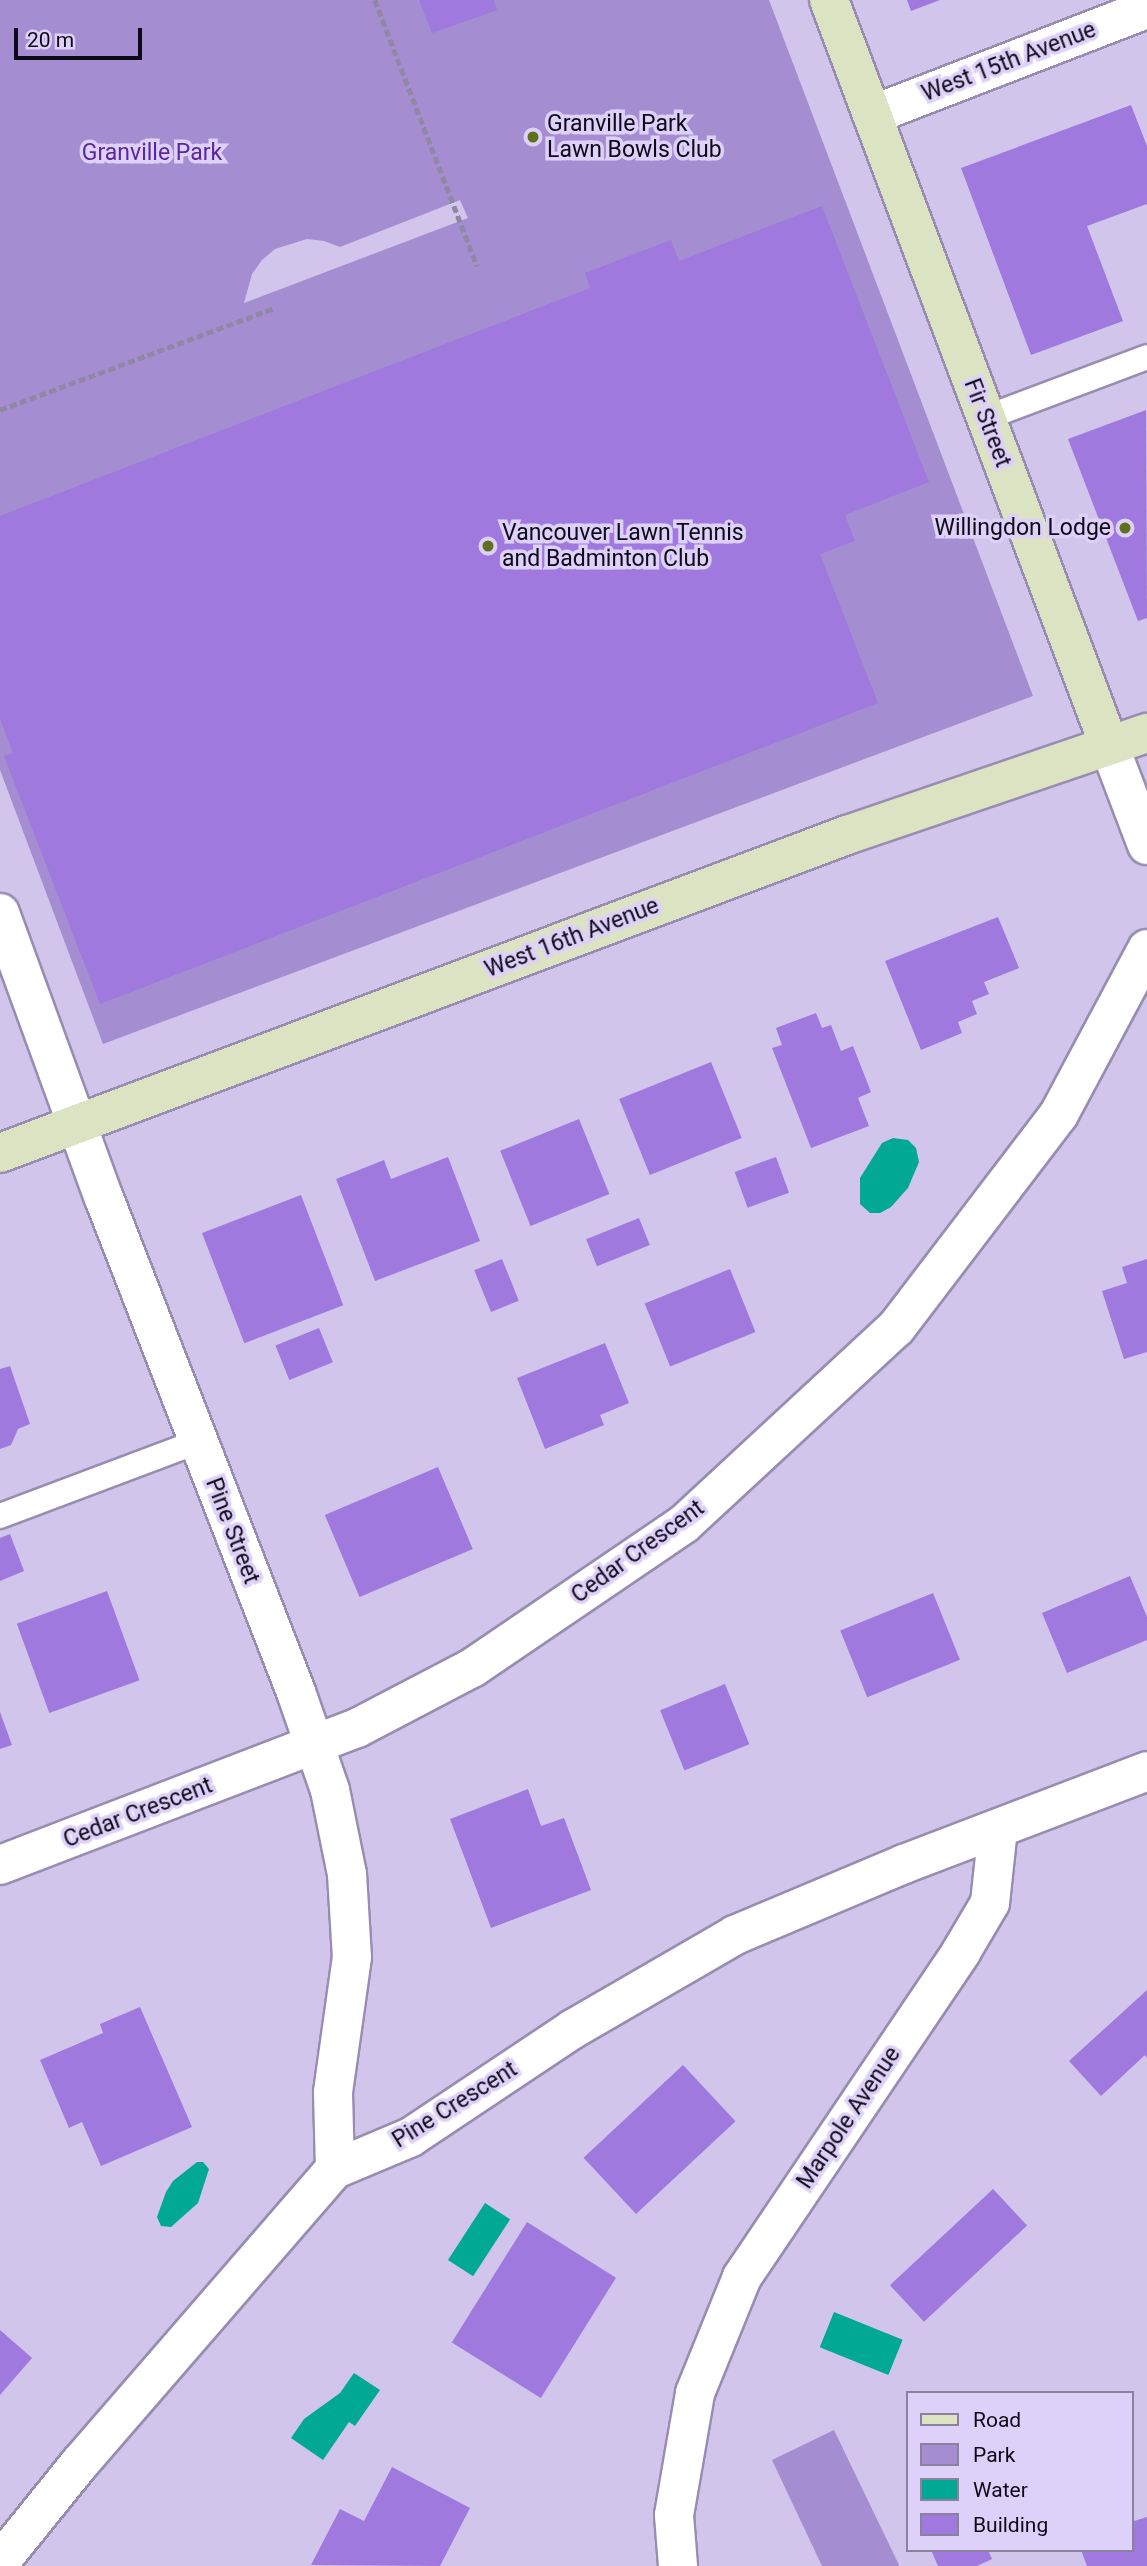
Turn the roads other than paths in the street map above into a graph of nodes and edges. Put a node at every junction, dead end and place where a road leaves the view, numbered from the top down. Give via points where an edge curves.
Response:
1 (829, 0) edge
2 (1147, 9) edge
3 (872, 115) junction
4 (1147, 357) edge
5 (985, 418) junction
6 (1147, 733) edge
7 (1109, 745) junction
8 (1147, 845) edge
9 (0, 913) edge
10 (1147, 949) edge
11 (79, 1123) junction
12 (0, 1153) edge
13 (197, 1442) junction
14 (0, 1516) edge
15 (314, 1745) junction
16 (1147, 1771) edge
17 (998, 1828) junction
18 (0, 1865) edge
19 (335, 2169) junction
20 (0, 2562) edge
21 (678, 2566) edge

1 - 3 main road, Fir Street
2 - 3 street, West 15th Avenue
3 - 5 main road, Fir Street
4 - 5 lane
5 - 7 main road, Fir Street
6 - 7 main road, West 16th Avenue
7 - 8 street, Fir Street
7 - 11 main road, West 16th Avenue via 847,835
9 - 11 street, Pine Street
10 - 15 street, Cedar Crescent via 1059,1114 896,1328 684,1524 472,1668 357,1728
11 - 12 main road, West 16th Avenue
11 - 13 street, Pine Street
13 - 14 lane
13 - 15 street, Pine Street
15 - 18 street, Cedar Crescent
15 - 19 street, Pine Street via 330,1790 346,1874 352,1957 333,2093
16 - 17 street
17 - 19 street, Pine Crescent via 735,1935 573,2029 411,2137
17 - 21 street, Marpole Avenue via 990,1903 965,1947 742,2277 695,2393 674,2515
19 - 20 street, Pine Crescent

